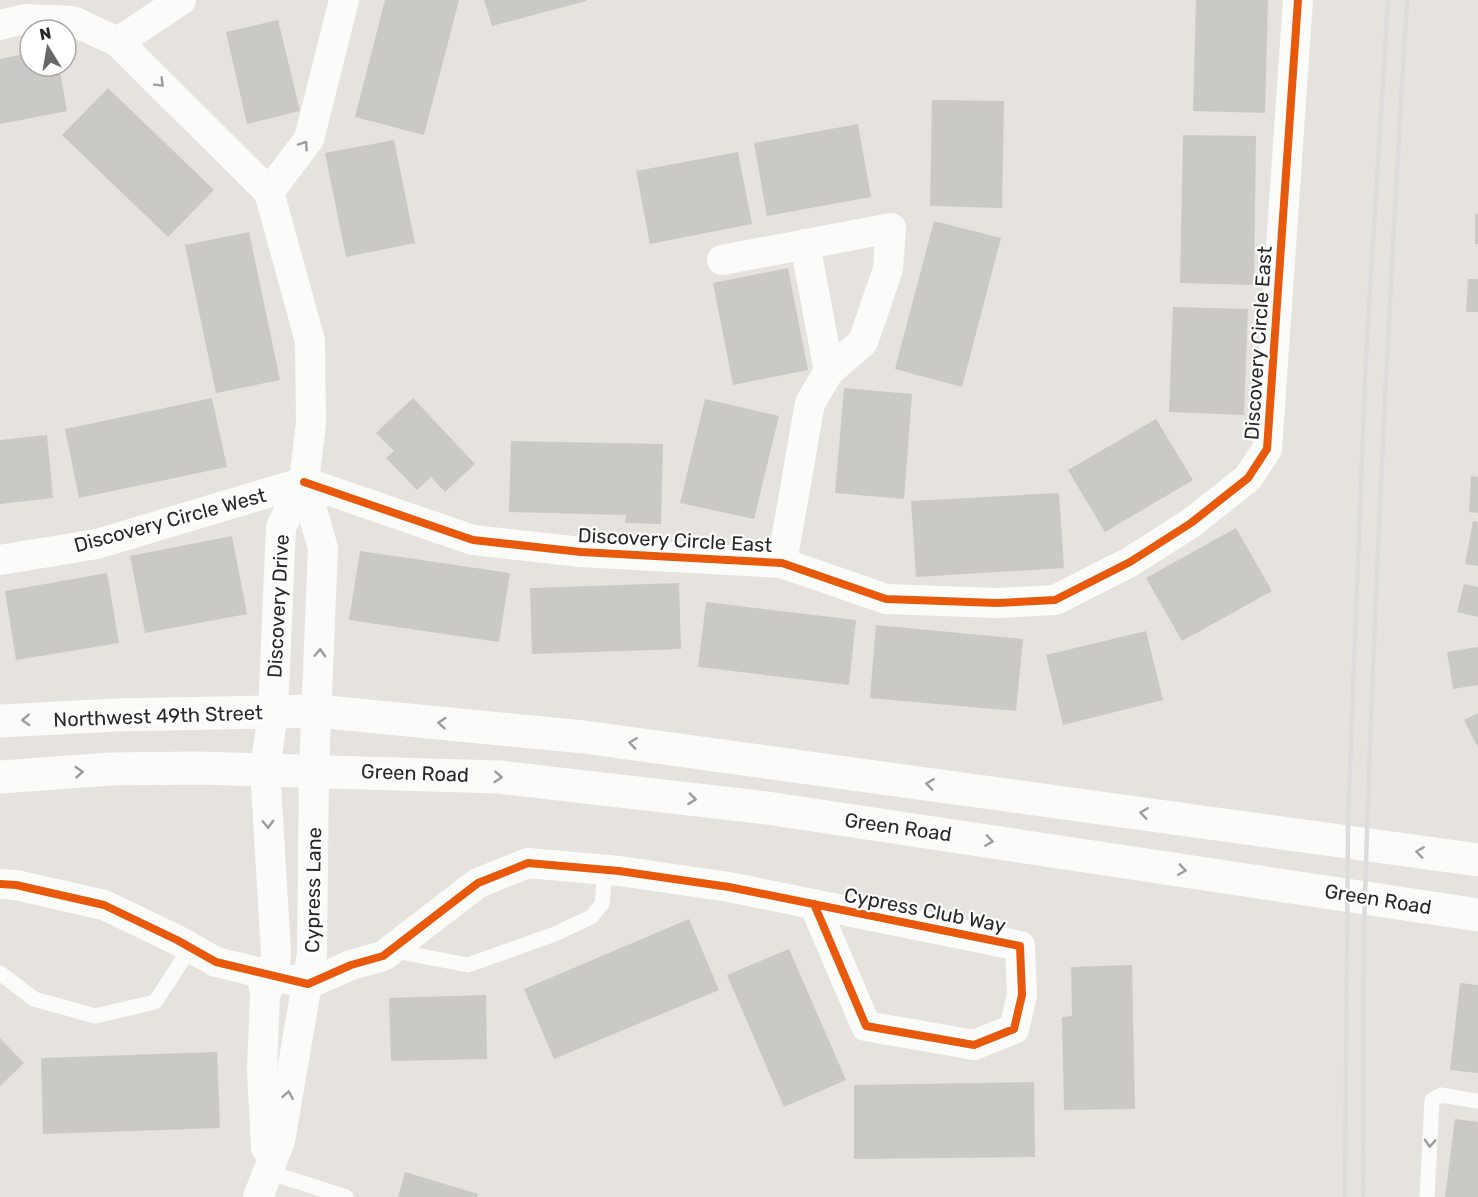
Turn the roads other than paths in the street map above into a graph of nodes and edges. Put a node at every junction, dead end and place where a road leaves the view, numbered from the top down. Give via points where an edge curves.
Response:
1 (181, 0) edge
2 (344, 0) edge
3 (1298, 0) edge
4 (0, 25) edge
5 (118, 42) junction
6 (269, 192) junction
7 (805, 244) junction
8 (722, 260) dead end
9 (829, 371) junction
10 (304, 482) junction
11 (0, 560) edge
12 (782, 564) junction
13 (316, 711) junction
14 (273, 713) junction
15 (0, 722) edge
16 (265, 769) junction
17 (314, 769) junction
18 (0, 777) edge
19 (1478, 860) edge
20 (604, 870) junction
21 (0, 884) edge
22 (814, 904) junction
23 (1478, 915) edge
24 (191, 947) junction
25 (390, 950) junction
26 (0, 974) edge
27 (267, 981) junction
28 (308, 984) junction
29 (1478, 1101) edge
30 (263, 1184) edge
31 (346, 1197) edge
32 (1427, 1197) edge

1 - 5 street
6 -> 2 street via 309,139
3 - 12 street, Discovery Circle East via 1268,449 1248,478 1191,523 1130,562 1055,600 997,603 886,599
4 - 5 street via 25,19 73,21
5 -> 6 street
6 - 10 street, Discovery Drive via 310,341 311,423
7 - 8 street
7 - 9 street
7 - 9 street via 891,228 888,269 863,342
9 - 12 street via 810,403
10 - 11 street, Discovery Circle West via 97,544
10 - 12 street, Discovery Circle East via 472,540 581,552
13 -> 10 street, Discovery Drive via 323,548
10 - 14 street, Discovery Drive via 281,527
13 - 14 main road, Northwest 49th Street
13 - 17 street, Cypress Lane
19 -> 13 main road via 584,736
14 -> 15 main road, Northwest 49th Street via 116,715
14 - 16 street, Discovery Drive
16 - 17 main road
18 -> 16 main road via 111,769
16 -> 27 street, Discovery Drive via 270,879 264,908
17 -> 23 main road, Green Road via 499,777 767,808
17 - 28 street, Cypress Lane via 312,954
20 - 22 street, Cypress Club Way via 729,887
20 - 25 street, Cypress Club Way via 528,863 478,883
20 - 25 lane via 602,904 591,916 555,934 468,965
21 - 24 street via 104,905
22 - 22 street, Cypress Club Way via 866,1026 974,1046 1014,1029 1022,995 1020,946
24 - 26 lane via 155,1002 95,1016 34,999
24 - 27 street via 216,962
25 - 28 street, Cypress Club Way
27 - 28 street
27 - 30 street via 262,1070
30 -> 28 street, Cypress Lane via 280,1141
29 -> 32 lane via 1441,1095 1432,1100
30 - 31 lane

